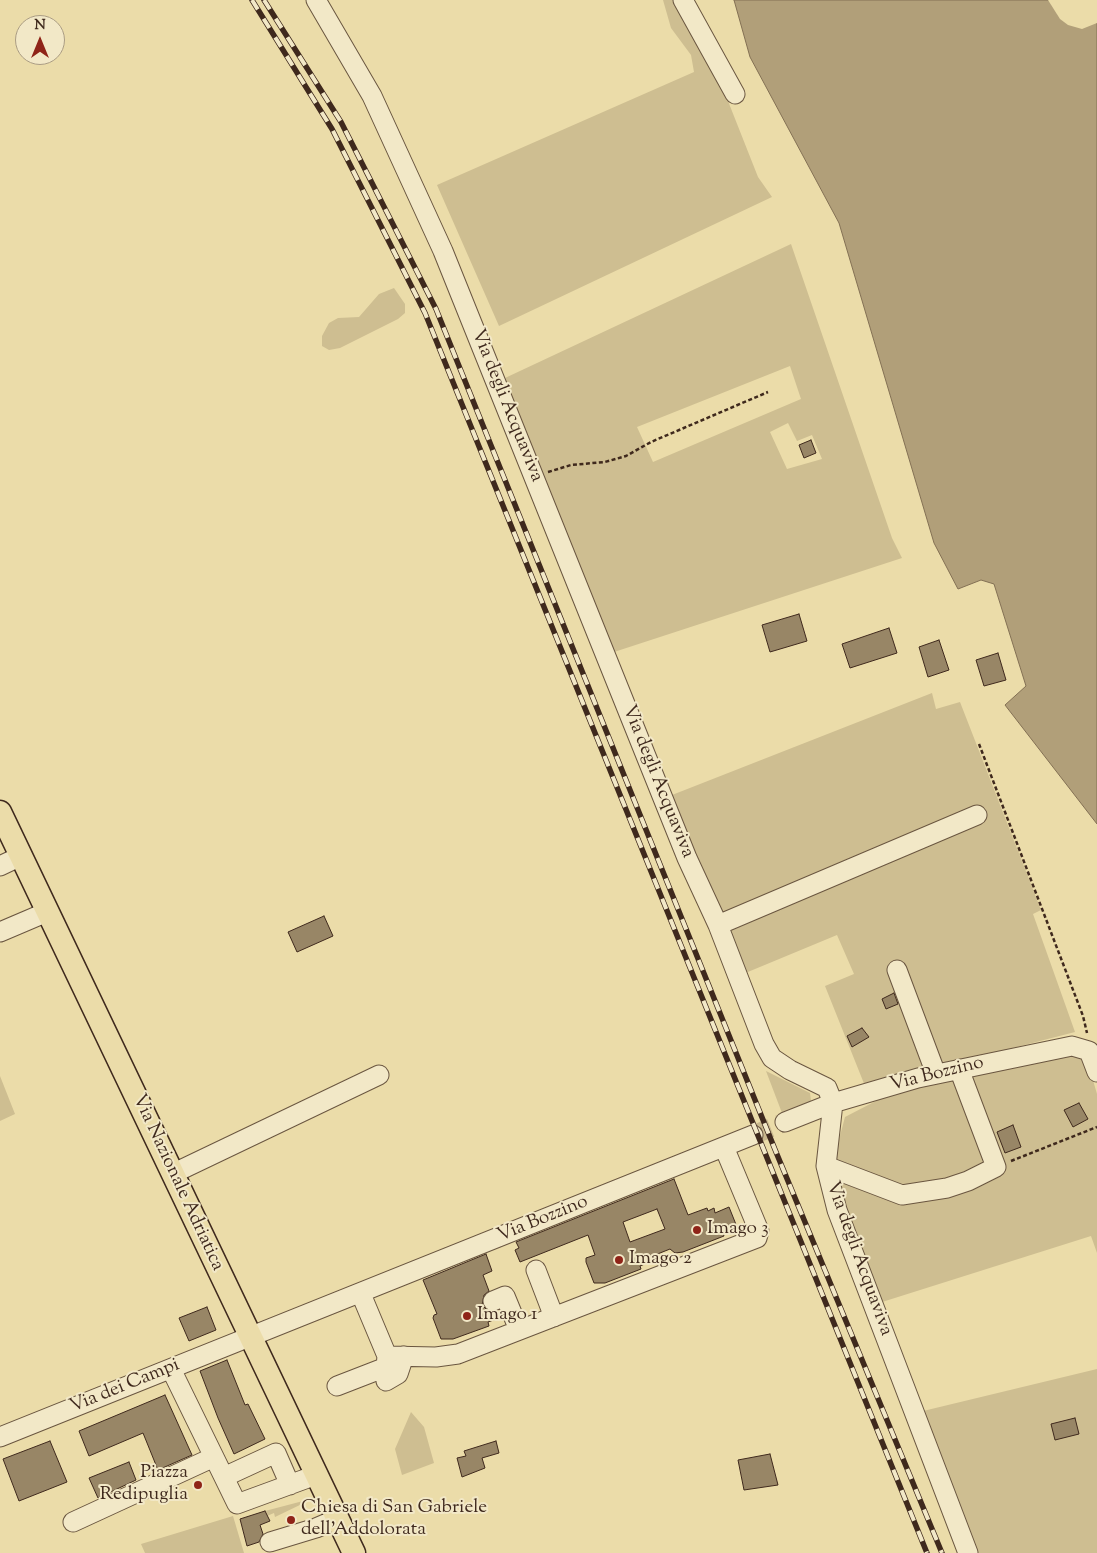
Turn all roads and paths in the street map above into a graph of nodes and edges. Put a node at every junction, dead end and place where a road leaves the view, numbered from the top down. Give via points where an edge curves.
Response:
1 (316, 0) edge
2 (683, 0) edge
3 (735, 94) dead end
4 (768, 392) dead end
5 (534, 477) junction
6 (979, 744) dead end
7 (0, 812) edge
8 (977, 815) dead end
9 (21, 856) junction
10 (0, 866) edge
11 (48, 912) junction
12 (718, 925) junction
13 (0, 932) edge
14 (897, 970) dead end
15 (1087, 1051) junction
16 (958, 1069) junction
17 (1097, 1072) edge
18 (936, 1074) junction
19 (379, 1075) dead end
20 (833, 1102) junction
21 (785, 1122) tunnel mouth
22 (1097, 1127) edge
23 (753, 1135) tunnel mouth
24 (724, 1147) junction
25 (826, 1166) junction
26 (996, 1167) junction
27 (172, 1174) junction
28 (536, 1270) dead end
29 (362, 1294) junction
30 (493, 1301) dead end
31 (554, 1317) junction
32 (519, 1330) junction
33 (251, 1337) junction
34 (396, 1356) junction
35 (171, 1369) junction
36 (386, 1381) dead end
37 (337, 1386) dead end
38 (0, 1437) edge
39 (300, 1442) junction
40 (276, 1453) junction
41 (214, 1457) junction
42 (316, 1475) junction
43 (224, 1476) junction
44 (290, 1485) junction
45 (337, 1519) junction
46 (74, 1522) dead end
47 (270, 1542) dead end
48 (354, 1553) edge
49 (968, 1553) edge

1 - 5 street, Via degli Acquaviva via 372,96 430,224
2 - 3 street
4 - 5 path via 626,456 605,462 571,465
5 - 12 street, Via degli Acquaviva via 687,858
6 - 15 path via 1083,1016
7 - 9 main road, Via Nazionale Adriatica
8 - 12 street
9 - 10 street
9 - 11 main road, Via Nazionale Adriatica
11 - 13 street
11 - 27 main road, Via Nazionale Adriatica
12 - 20 street, Via degli Acquaviva via 772,1058 827,1088
14 - 18 street
15 - 16 street, Via Bozzino via 1072,1046
15 - 17 street
16 - 18 street, Via Bozzino
16 - 26 street
18 - 20 street, Via Bozzino
19 - 27 street
20 - 21 street, Via Bozzino
20 - 25 street, Via degli Acquaviva
22 - 26 path
23 - 24 street, Via Bozzino
24 - 29 street, Via Bozzino
24 - 31 street via 759,1231 757,1238
25 - 26 street via 902,1195 947,1188
25 - 49 street, Via degli Acquaviva via 837,1210
27 - 33 main road, Via Nazionale Adriatica
28 - 31 street
29 - 33 street, Via Bozzino
29 - 34 street
30 - 32 street via 505,1296
31 - 32 street
32 - 34 street via 458,1354
33 - 35 street, Via dei Campi
33 - 39 main road, Via Nazionale Adriatica
34 - 36 street via 398,1374
34 - 37 street via 386,1368
35 - 38 street, Via dei Campi
35 - 41 street
39 - 40 street
39 - 42 main road, Via Nazionale Adriatica
40 - 43 street
40 - 44 street
41 - 43 street
41 - 46 street
42 - 44 street
42 - 45 main road, Via Nazionale Adriatica
43 - 44 street via 237,1504
45 - 47 street
45 - 48 main road, Via Nazionale Adriatica

